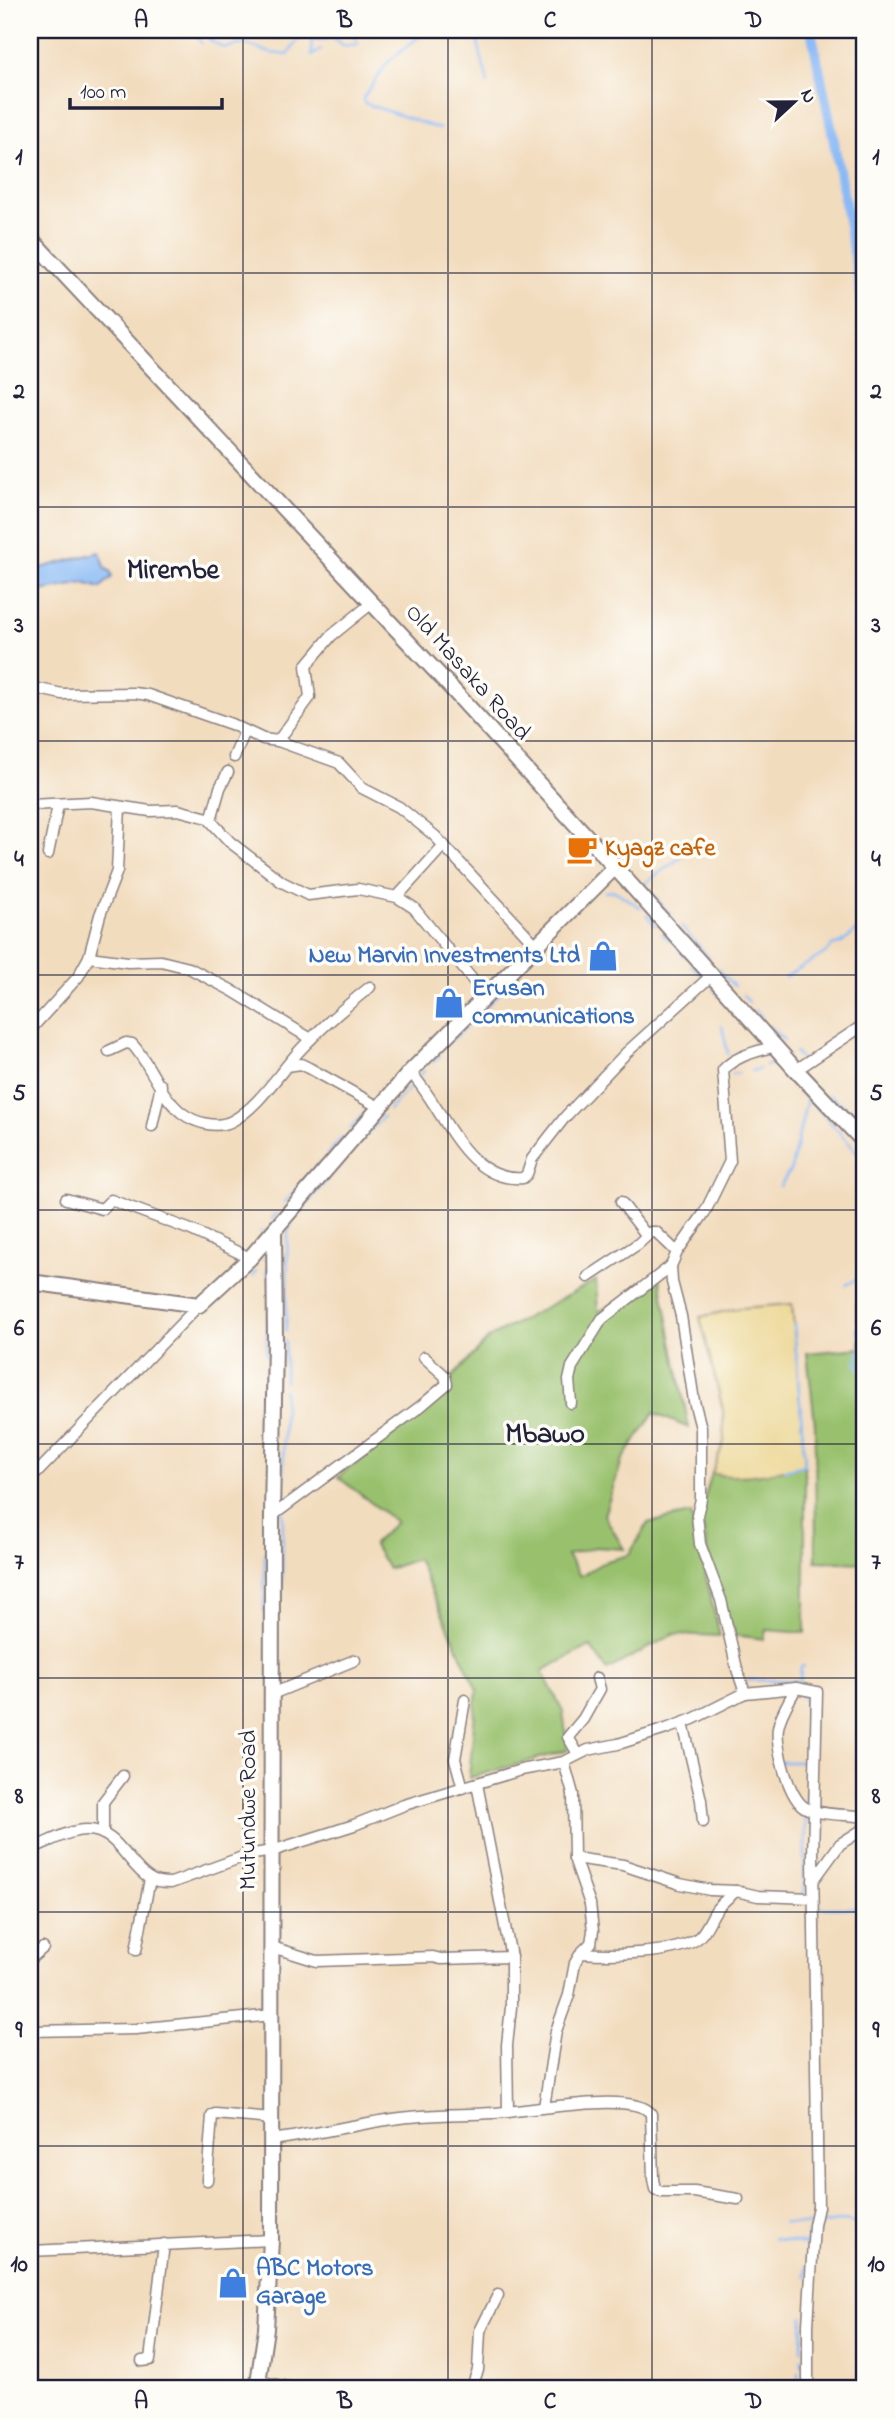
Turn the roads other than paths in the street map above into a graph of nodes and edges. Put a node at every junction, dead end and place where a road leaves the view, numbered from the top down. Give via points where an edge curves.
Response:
1 (30, 238) edge
2 (372, 603) junction
3 (30, 687) edge
4 (245, 731) junction
5 (278, 741) junction
6 (234, 757) dead end
7 (228, 772) dead end
8 (30, 805) edge
9 (58, 805) junction
10 (120, 807) junction
11 (211, 820) junction
12 (444, 845) junction
13 (48, 854) dead end
14 (615, 867) junction
15 (397, 897) junction
16 (536, 945) junction
17 (89, 957) junction
18 (712, 975) junction
19 (370, 987) dead end
20 (485, 995) junction
21 (865, 1024) edge
22 (30, 1030) edge
23 (311, 1040) junction
24 (775, 1046) junction
25 (109, 1051) dead end
26 (286, 1066) junction
27 (796, 1070) junction
28 (410, 1072) junction
29 (161, 1085) junction
30 (379, 1107) junction
31 (152, 1126) dead end
32 (865, 1143) edge
33 (66, 1199) dead end
34 (621, 1202) dead end
35 (274, 1231) junction
36 (648, 1236) junction
37 (677, 1252) junction
38 (250, 1258) junction
39 (671, 1266) junction
40 (588, 1278) dead end
41 (30, 1282) edge
42 (199, 1305) junction
43 (424, 1357) dead end
44 (571, 1403) dead end
45 (30, 1480) edge
46 (272, 1516) junction
47 (355, 1660) dead end
48 (597, 1678) dead end
49 (796, 1688) junction
50 (745, 1693) junction
51 (272, 1694) junction
52 (465, 1700) dead end
53 (683, 1723) junction
54 (578, 1754) junction
55 (564, 1762) junction
56 (123, 1776) dead end
57 (477, 1784) junction
58 (463, 1788) junction
59 (814, 1811) junction
60 (865, 1817) edge
61 (703, 1822) dead end
62 (865, 1828) edge
63 (103, 1834) junction
64 (32, 1847) edge
65 (272, 1851) junction
66 (574, 1858) junction
67 (150, 1879) junction
68 (813, 1881) junction
69 (736, 1891) junction
70 (813, 1898) junction
71 (272, 1947) junction
72 (43, 1948) dead end
73 (136, 1950) dead end
74 (581, 1953) junction
75 (511, 1957) junction
76 (30, 1959) edge
77 (272, 2015) junction
78 (30, 2031) edge
79 (544, 2107) junction
80 (508, 2112) junction
81 (272, 2119) junction
82 (271, 2140) junction
83 (207, 2180) dead end
84 (738, 2199) dead end
85 (271, 2240) junction
86 (164, 2244) junction
87 (30, 2251) edge
88 (498, 2295) dead end
89 (142, 2361) dead end
90 (258, 2385) edge
91 (297, 2389) edge
92 (471, 2389) edge
93 (808, 2389) edge

1 - 2 main road, Old Masaka Road
2 - 5 street via 331,636 306,667 310,697
2 - 14 main road, Old Masaka Road
3 - 4 street via 62,694 148,695
4 - 5 street
4 - 6 street
5 - 12 street via 340,763 362,788 398,807
7 - 11 street
8 - 9 street
9 - 10 street via 91,802
9 - 13 street
10 - 11 street via 178,810
10 - 17 street via 117,871
11 - 15 street via 239,849 282,882 308,895 358,889
12 - 15 street
12 - 16 street
14 - 16 main road
14 - 18 main road, Old Masaka Road
15 - 20 street via 414,908
16 - 20 main road
17 - 22 street via 78,978
17 - 23 street via 161,961 189,968
18 - 24 main road, Old Masaka Road
18 - 28 street via 626,1053 565,1117 523,1178 493,1173 473,1160
19 - 23 street
20 - 28 main road
21 - 27 street
23 - 26 street
24 - 27 main road, Old Masaka Road
24 - 37 street via 732,1061 723,1070 730,1161 705,1212
25 - 29 street via 132,1044
26 - 29 street via 241,1115 214,1126 179,1111
26 - 30 street via 309,1068
27 - 32 main road, Old Masaka Road
28 - 30 main road
29 - 31 street
30 - 35 main road
33 - 38 street via 102,1209 111,1200 125,1204
34 - 36 street
35 - 38 main road
35 - 46 main road, Mutundwe Road
36 - 37 street via 656,1232
36 - 40 street
37 - 39 street
38 - 42 main road
39 - 44 street via 602,1319 572,1367
39 - 50 street via 701,1428 700,1544 721,1600
41 - 42 main road
42 - 45 street
43 - 46 street via 445,1376 447,1384
46 - 51 main road, Mutundwe Road
47 - 51 street
48 - 54 street via 600,1689 568,1737
49 - 50 street
49 - 59 street via 817,1692
49 - 59 street via 777,1732 782,1765 802,1807
50 - 53 street
51 - 65 main road, Mutundwe Road
52 - 58 street via 454,1759
53 - 54 street
53 - 61 street
54 - 55 street
55 - 57 street
55 - 66 street via 573,1794
56 - 63 street via 103,1802
57 - 58 street
57 - 75 street
58 - 65 street
59 - 60 street
59 - 68 street
62 - 68 street via 841,1843
63 - 64 street via 88,1830 68,1833
63 - 67 street
65 - 67 street via 172,1883
65 - 71 main road, Mutundwe Road
66 - 69 street via 623,1865 693,1887
66 - 74 street via 590,1904 593,1931 591,1943
67 - 73 street
68 - 70 street
69 - 70 street
69 - 74 street via 717,1908 695,1940 669,1949
70 - 93 street via 818,2207 808,2325
71 - 75 street via 317,1961
71 - 77 main road, Mutundwe Road
72 - 76 street
74 - 79 street via 556,2031
75 - 80 street
77 - 78 street via 136,2029
77 - 81 main road, Mutundwe Road
79 - 80 street
79 - 84 street via 644,2107 651,2114 655,2189
80 - 82 street via 429,2114
81 - 82 main road, Mutundwe Road
81 - 83 street via 212,2116
82 - 85 main road, Mutundwe Road
85 - 86 street
85 - 90 main road, Mutundwe Road
86 - 87 street
86 - 89 street via 149,2360
88 - 92 street via 480,2332 478,2370
90 - 91 street

